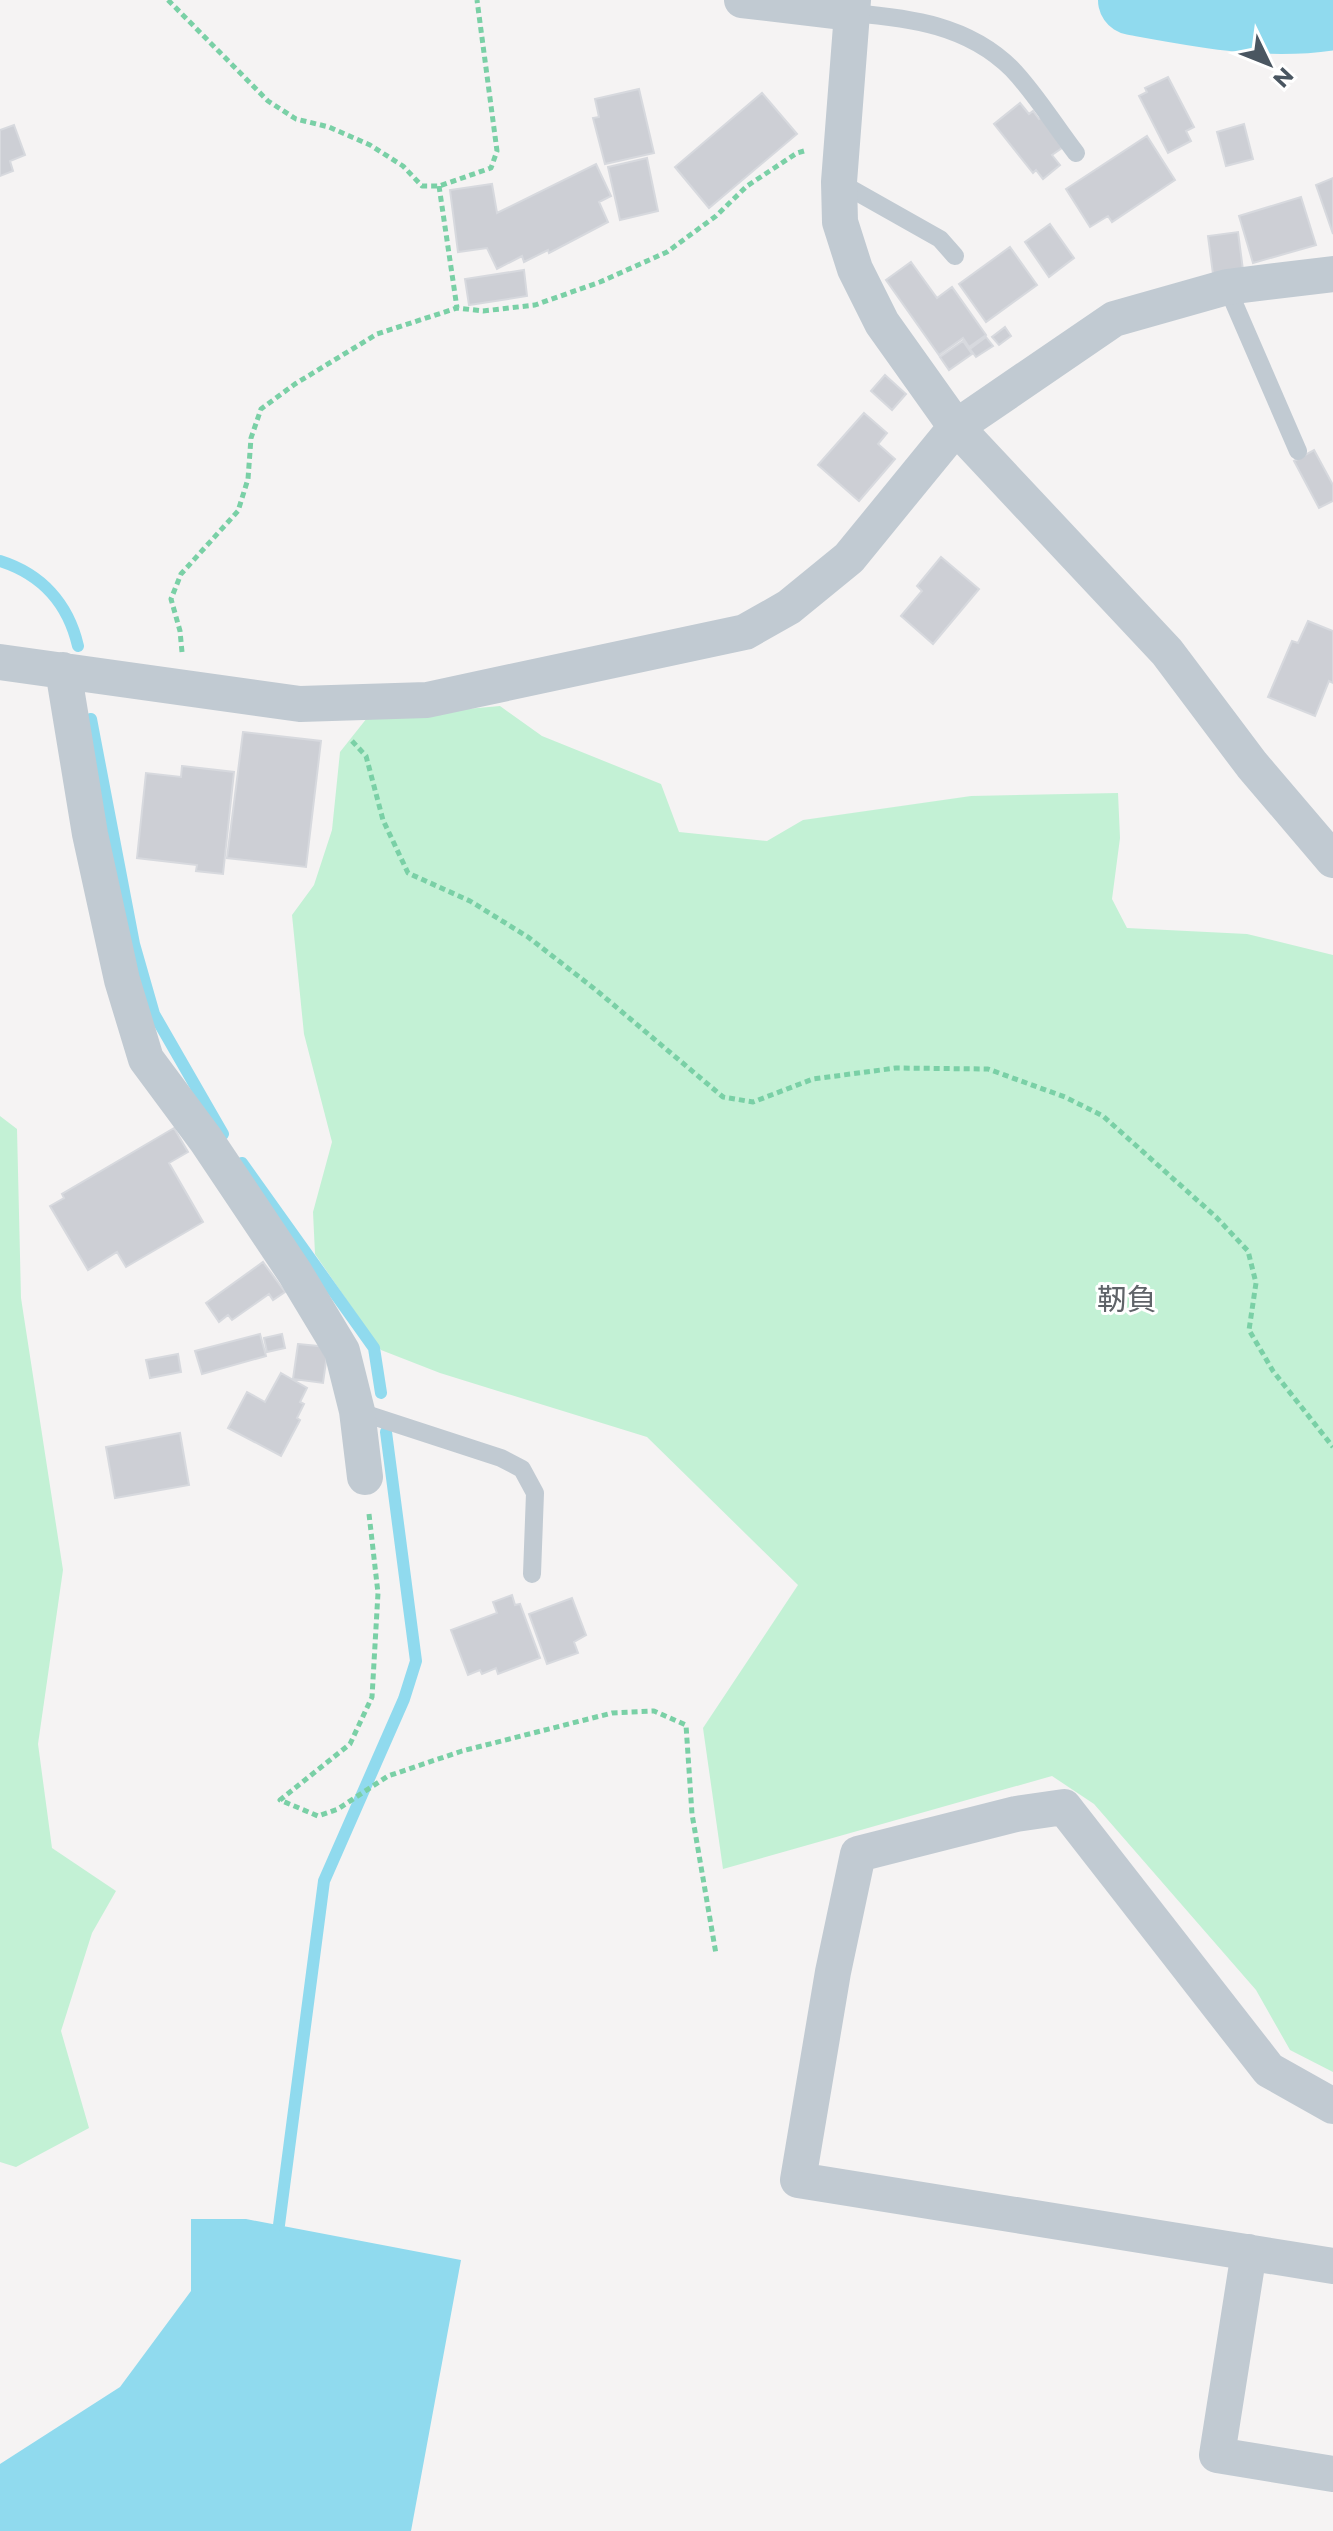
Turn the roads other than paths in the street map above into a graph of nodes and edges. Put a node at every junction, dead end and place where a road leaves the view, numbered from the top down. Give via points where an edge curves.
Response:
1 (742, 0) edge
2 (852, 6) edge
3 (1076, 153) dead end
4 (839, 182) junction
5 (955, 256) dead end
6 (1333, 274) edge
7 (1227, 287) junction
8 (956, 427) junction
9 (1298, 451) dead end
10 (0, 662) edge
11 (63, 670) junction
12 (1333, 860) edge
13 (357, 1411) junction
14 (365, 1477) road end
15 (532, 1574) dead end
16 (1333, 2106) edge
17 (1249, 2252) junction
18 (1333, 2266) edge
19 (1333, 2474) edge

1 - 2 street
2 - 3 lane via 950,29 989,50 1013,70
2 - 4 street
4 - 5 lane via 940,239
4 - 8 street via 840,222 855,269 882,323
6 - 7 street
7 - 8 street via 1114,319
7 - 9 lane
8 - 11 street via 849,558 789,607 745,632 427,700 300,704
8 - 12 street via 1167,652 1252,765
10 - 11 street
11 - 13 street via 90,834 146,1059 214,1152 342,1351
13 - 14 street
13 - 15 lane via 522,1469 535,1493
16 - 17 street via 1269,2070 1064,1807 858,1854 798,2180
17 - 18 street
17 - 19 street via 1217,2455

